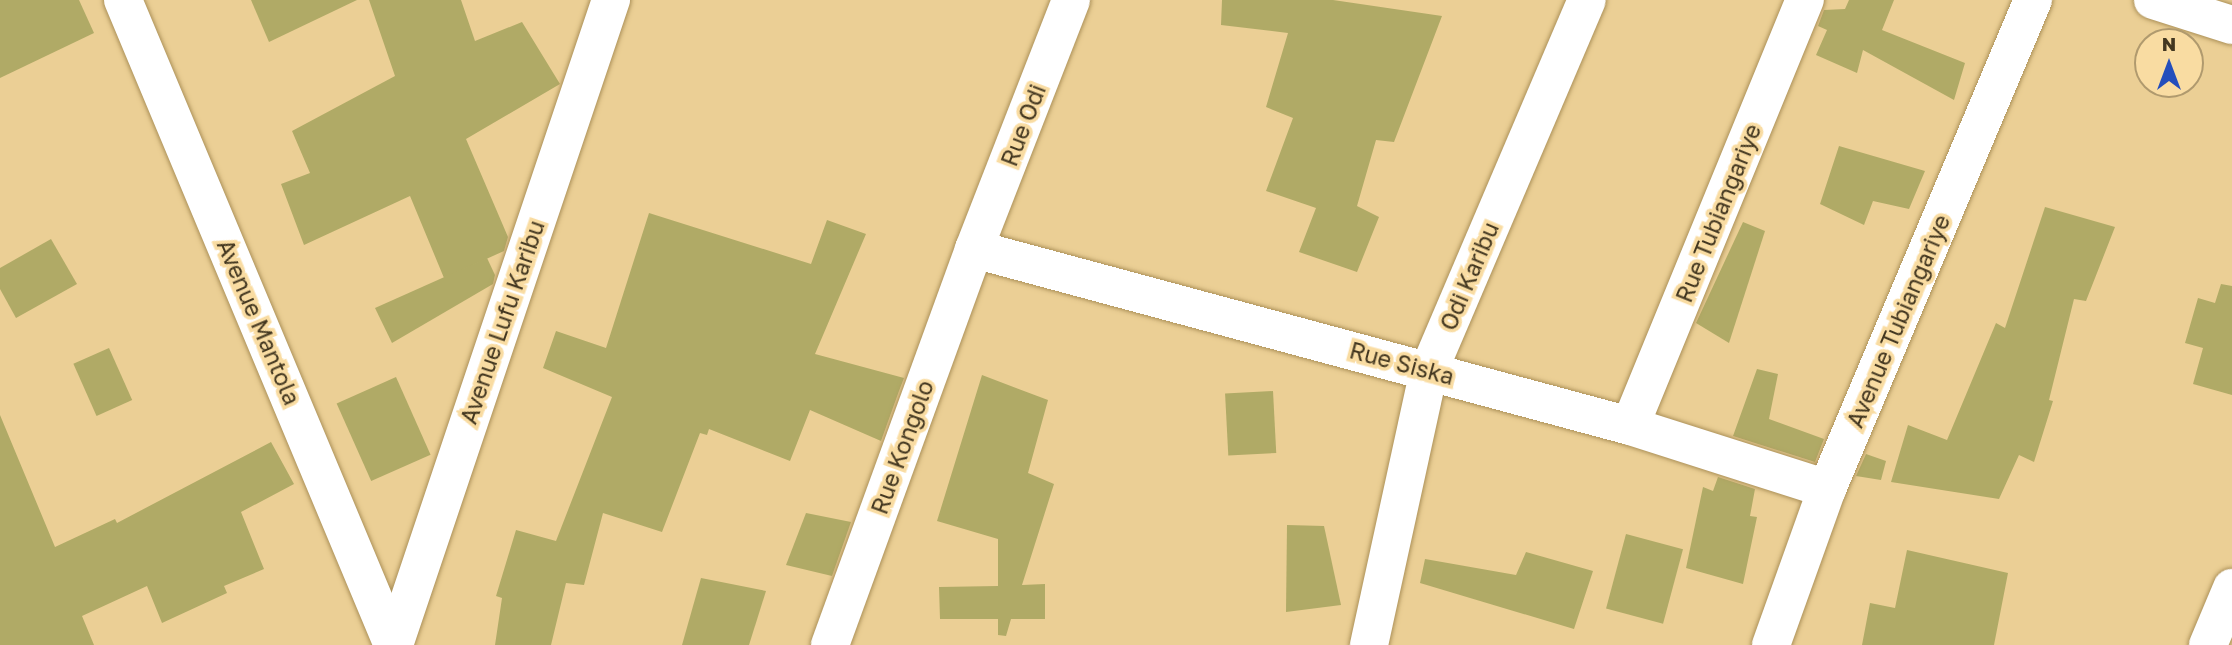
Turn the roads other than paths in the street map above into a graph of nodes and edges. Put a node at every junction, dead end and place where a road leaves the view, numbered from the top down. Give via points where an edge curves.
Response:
1 (123, 0) edge
2 (1071, 0) edge
3 (1587, 0) edge
4 (1805, 0) edge
5 (2033, 0) edge
6 (2153, 0) edge
7 (607, 4) edge
8 (2232, 25) edge
9 (974, 249) junction
10 (1430, 370) junction
11 (1630, 426) junction
12 (1827, 489) junction
13 (2232, 588) edge
14 (393, 645) edge
15 (830, 645) edge
16 (1369, 645) edge
17 (1771, 645) edge
18 (2208, 645) edge

1 - 14 street, Avenue Mantola
2 - 9 street, Rue Odi
3 - 10 street, Odi Karibu
4 - 11 street, Rue Tubiangariye
5 - 12 street, Avenue Tubiangariye
6 - 8 street
7 - 14 street, Avenue Lufu Karibu
9 - 10 street, Rue Siska
9 - 15 street, Rue Kongolo
10 - 11 street, Rue Siska
10 - 16 street, Odi Karibu
11 - 12 street, Rue Siska
12 - 17 street, Avenue Tubiangariye
13 - 18 street

